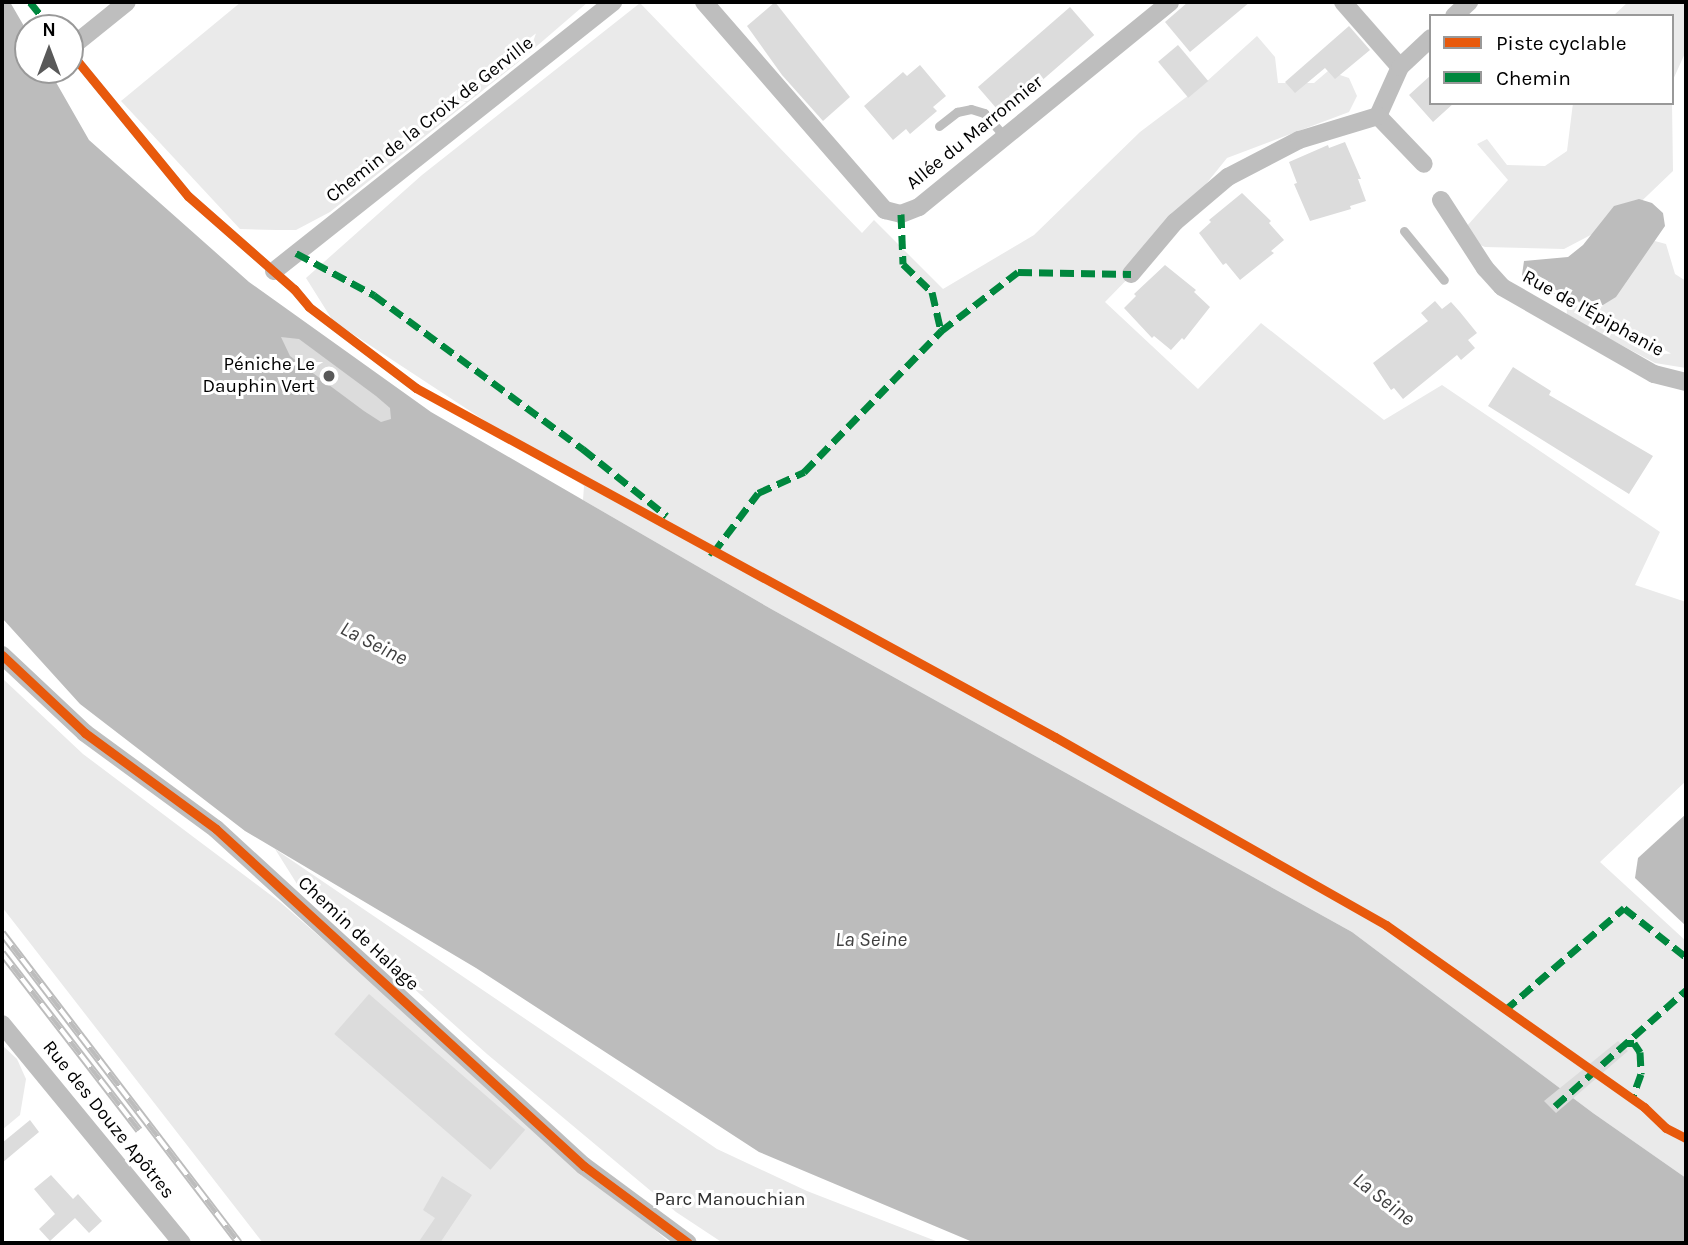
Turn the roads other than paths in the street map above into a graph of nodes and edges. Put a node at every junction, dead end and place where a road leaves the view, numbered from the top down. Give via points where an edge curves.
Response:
1 (127, 2) edge
2 (613, 2) edge
3 (704, 2) edge
4 (1343, 2) edge
5 (1469, 2) edge
6 (1166, 3) edge
7 (1456, 14) edge
8 (84, 38) edge
9 (1429, 39) edge
10 (1400, 66) junction
11 (84, 67) edge
12 (1378, 116) junction
13 (939, 126) dead end
14 (1005, 137) junction
15 (1424, 164) dead end
16 (1441, 200) dead end
17 (1404, 231) dead end
18 (274, 271) junction
19 (1131, 274) dead end
20 (1444, 280) dead end
21 (1686, 382) edge
22 (416, 388) dead end
23 (2, 655) edge
24 (2, 1024) edge
25 (182, 1243) edge
26 (688, 1243) edge

1 - 8 street
2 - 18 street, Chemin de la Croix de Gerville
3 - 14 street, Allée du Marronnier via 885,210 901,214 919,207
4 - 10 street
5 - 7 street
6 - 14 street, Allée du Marronnier
9 - 10 street
10 - 12 street
11 - 18 lane via 188,196
12 - 15 street
12 - 19 street via 1299,140 1228,177 1175,222
13 - 14 lane via 957,112 971,109 984,113
16 - 21 street, Rue de l'Épiphanie via 1502,287 1654,374
17 - 20 lane
18 - 22 lane via 309,306
23 - 26 street, Chemin de Halage via 85,733 237,847 584,1166
24 - 25 street, Rue des Douze Apôtres

